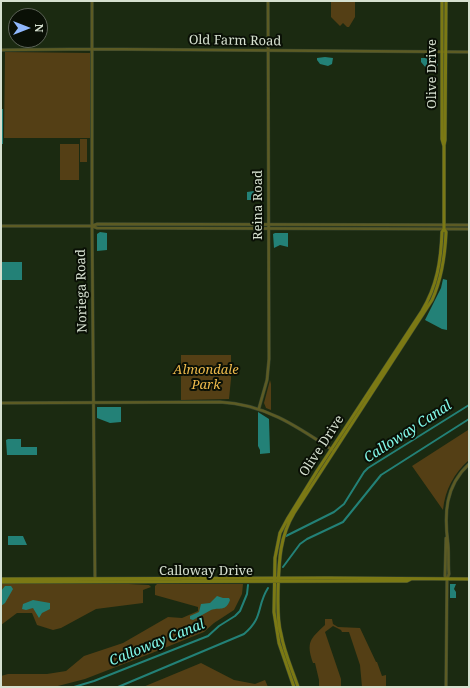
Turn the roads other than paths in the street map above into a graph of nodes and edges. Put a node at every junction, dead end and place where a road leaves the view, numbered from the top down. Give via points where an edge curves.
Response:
1 (92, 1) edge
2 (268, 1) edge
3 (444, 2) edge
4 (92, 49) junction
5 (1, 50) edge
6 (268, 51) junction
7 (444, 51) junction
8 (469, 52) edge
9 (442, 84) junction
10 (446, 97) junction
11 (442, 115) junction
12 (446, 129) junction
13 (444, 146) junction
14 (189, 224) junction
15 (268, 224) junction
16 (222, 225) junction
17 (444, 225) junction
18 (1, 226) edge
19 (92, 226) junction
20 (136, 226) junction
21 (177, 228) junction
22 (207, 228) junction
23 (268, 228) junction
24 (469, 228) edge
25 (444, 229) junction
26 (442, 251) junction
27 (443, 267) junction
28 (432, 292) junction
29 (429, 304) junction
30 (414, 326) junction
31 (395, 352) junction
32 (391, 364) junction
33 (1, 403) edge
34 (94, 403) junction
35 (360, 406) junction
36 (259, 408) junction
37 (356, 417) junction
38 (333, 450) junction
39 (469, 464) edge
40 (317, 471) junction
41 (313, 484) junction
42 (278, 541) junction
43 (279, 558) junction
44 (274, 578) junction
45 (278, 578) junction
46 (328, 578) junction
47 (351, 578) junction
48 (406, 578) junction
49 (1, 579) edge
50 (411, 579) junction
51 (446, 579) junction
52 (469, 579) edge
53 (95, 580) junction
54 (153, 580) junction
55 (221, 580) junction
56 (392, 581) junction
57 (1, 582) edge
58 (274, 582) junction
59 (278, 582) junction
60 (315, 582) junction
61 (334, 582) junction
62 (277, 635) junction
63 (285, 649) junction
64 (283, 655) junction
65 (291, 667) junction
66 (294, 687) edge
67 (298, 687) edge
68 (446, 687) edge

1 - 4 street, Noriega Road
2 - 6 street, Reina Road
3 - 7 main road, Olive Drive
3 - 7 main road, Olive Drive
4 - 5 street, Old Farm Road
4 - 6 street, Old Farm Road
4 - 19 street, Noriega Road
6 - 7 street, Old Farm Road
6 - 15 street, Reina Road
7 - 8 street, Old Farm Road
7 - 9 main road, Olive Drive
7 - 10 main road, Olive Drive
9 - 10 main road
9 - 11 main road, Olive Drive
10 - 12 main road, Olive Drive
11 - 12 street
11 - 13 main road, Olive Drive
12 - 13 main road, Olive Drive
13 - 17 main road, Olive Drive
14 - 16 street
14 - 20 street
14 - 21 street
15 - 16 street
15 - 17 street
15 - 23 street, Reina Road
16 - 22 street
17 - 24 street
17 - 25 main road, Olive Drive
18 - 19 street
19 - 20 street
19 - 20 street
19 - 34 street, Noriega Road
20 - 21 street
21 - 22 street
22 - 23 street
23 - 25 street
23 - 36 street, Reina Road via 268,366
24 - 25 street
25 - 26 main road, Olive Drive
25 - 27 main road, Olive Drive via 446,232
26 - 27 main road
26 - 28 main road, Olive Drive
27 - 29 main road, Olive Drive
28 - 29 main road
28 - 30 main road, Olive Drive
29 - 30 main road, Olive Drive
30 - 31 main road, Olive Drive
30 - 32 main road, Olive Drive
31 - 32 main road
31 - 35 main road, Olive Drive
32 - 37 main road, Olive Drive
33 - 34 street
34 - 36 street via 220,402
34 - 53 street, Noriega Road
35 - 37 main road
35 - 38 main road, Olive Drive
36 - 38 street via 282,418
37 - 38 main road, Olive Drive
38 - 40 main road, Olive Drive
38 - 41 main road, Olive Drive
39 - 51 street via 457,478 448,497
40 - 41 main road
40 - 42 main road, Olive Drive via 288,518
41 - 43 main road, Olive Drive via 286,528
42 - 43 main road
42 - 44 main road, Olive Drive via 274,558
43 - 45 main road, Olive Drive
44 - 45 main road, Calloway Drive
44 - 55 main road, Calloway Drive
44 - 58 main road, Olive Drive
45 - 46 main road, Calloway Drive
45 - 59 main road, Olive Drive
46 - 47 main road, Calloway Drive
46 - 60 main road
47 - 48 main road, Calloway Drive
47 - 61 main road
48 - 50 main road, Calloway Drive
48 - 56 main road
49 - 53 main road, Calloway Drive
50 - 51 main road, Calloway Drive
50 - 56 main road, Calloway Drive
51 - 52 main road, Calloway Drive
51 - 68 street
53 - 54 main road, Calloway Drive
53 - 54 main road, Calloway Drive
53 - 57 main road, Calloway Drive
54 - 55 main road, Calloway Drive
54 - 55 main road, Calloway Drive
55 - 58 main road, Calloway Drive
56 - 61 main road, Calloway Drive
58 - 59 main road, Calloway Drive
58 - 62 main road, Olive Drive
59 - 60 main road, Calloway Drive
59 - 63 main road, Olive Drive via 279,623
60 - 61 main road, Calloway Drive
62 - 63 main road
62 - 64 main road, Olive Drive
63 - 65 main road, Olive Drive
64 - 65 main road
64 - 66 main road, Olive Drive
65 - 67 main road, Olive Drive

